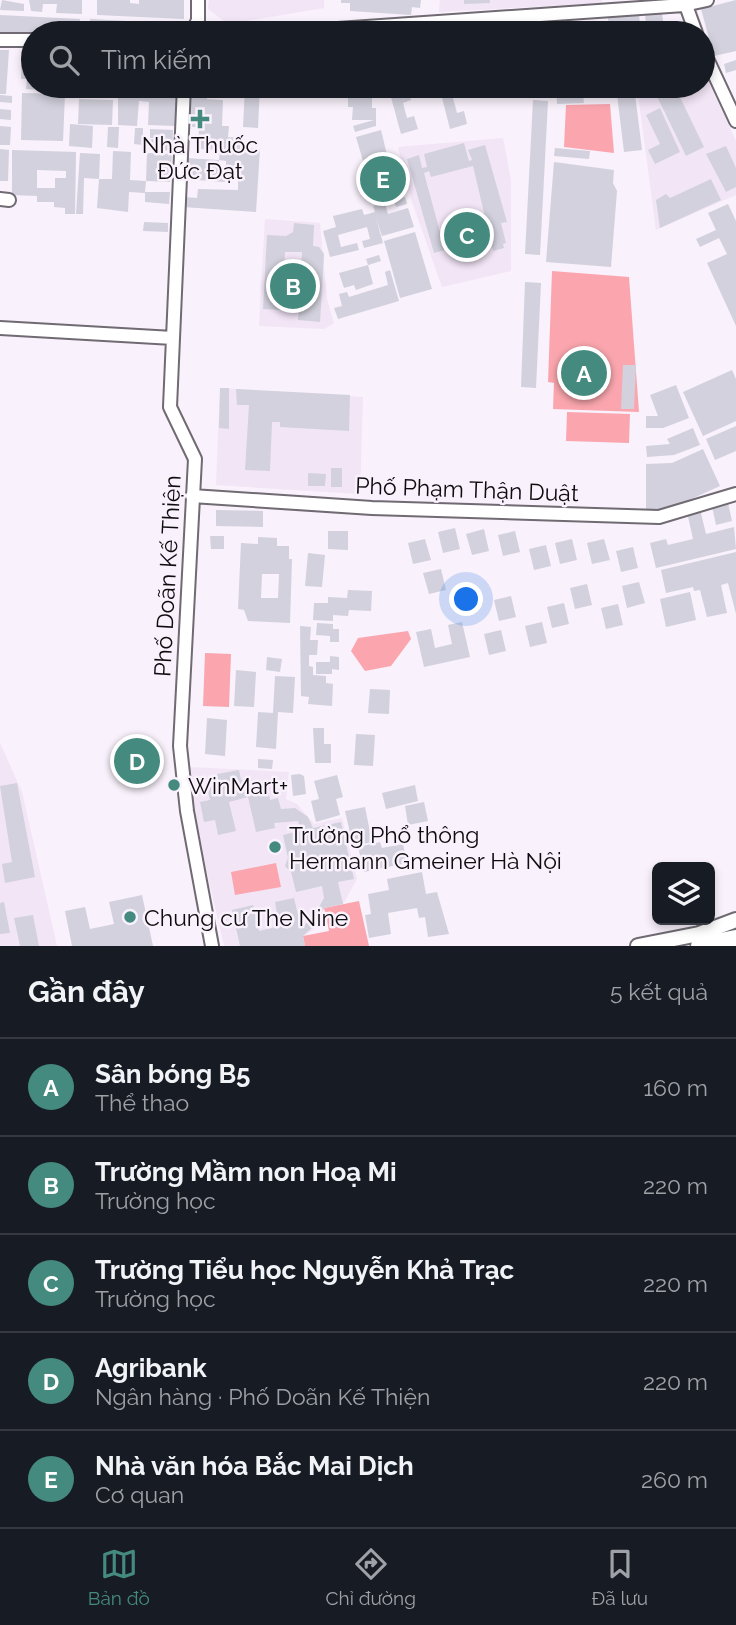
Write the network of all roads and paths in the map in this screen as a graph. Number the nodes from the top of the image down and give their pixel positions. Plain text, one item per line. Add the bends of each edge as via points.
1 (198, 0) edge
2 (707, 0) edge
3 (684, 2) edge
4 (198, 21) edge
5 (436, 21) edge
6 (691, 21) edge
7 (0, 40) edge
8 (21, 40) edge
9 (715, 76) edge
10 (183, 98) edge
11 (736, 121) edge
12 (0, 328) edge
13 (173, 338) junction
14 (736, 494) edge
15 (192, 496) junction
16 (736, 920) edge
17 (736, 937) edge
18 (700, 940) edge
19 (212, 946) edge
20 (638, 946) edge

1 - 4 street
2 - 3 street
3 - 5 street
3 - 6 street
7 - 8 street
9 - 11 street
10 - 13 street, Phố Doãn Kế Thiện
12 - 13 street
13 - 15 street, Phố Doãn Kế Thiện via 170,407 195,459
14 - 15 street, Phố Phạm Thận Duật via 659,517 372,508
15 - 19 street, Phố Doãn Kế Thiện via 180,746
16 - 18 main road
17 - 18 highway
18 - 20 main road

